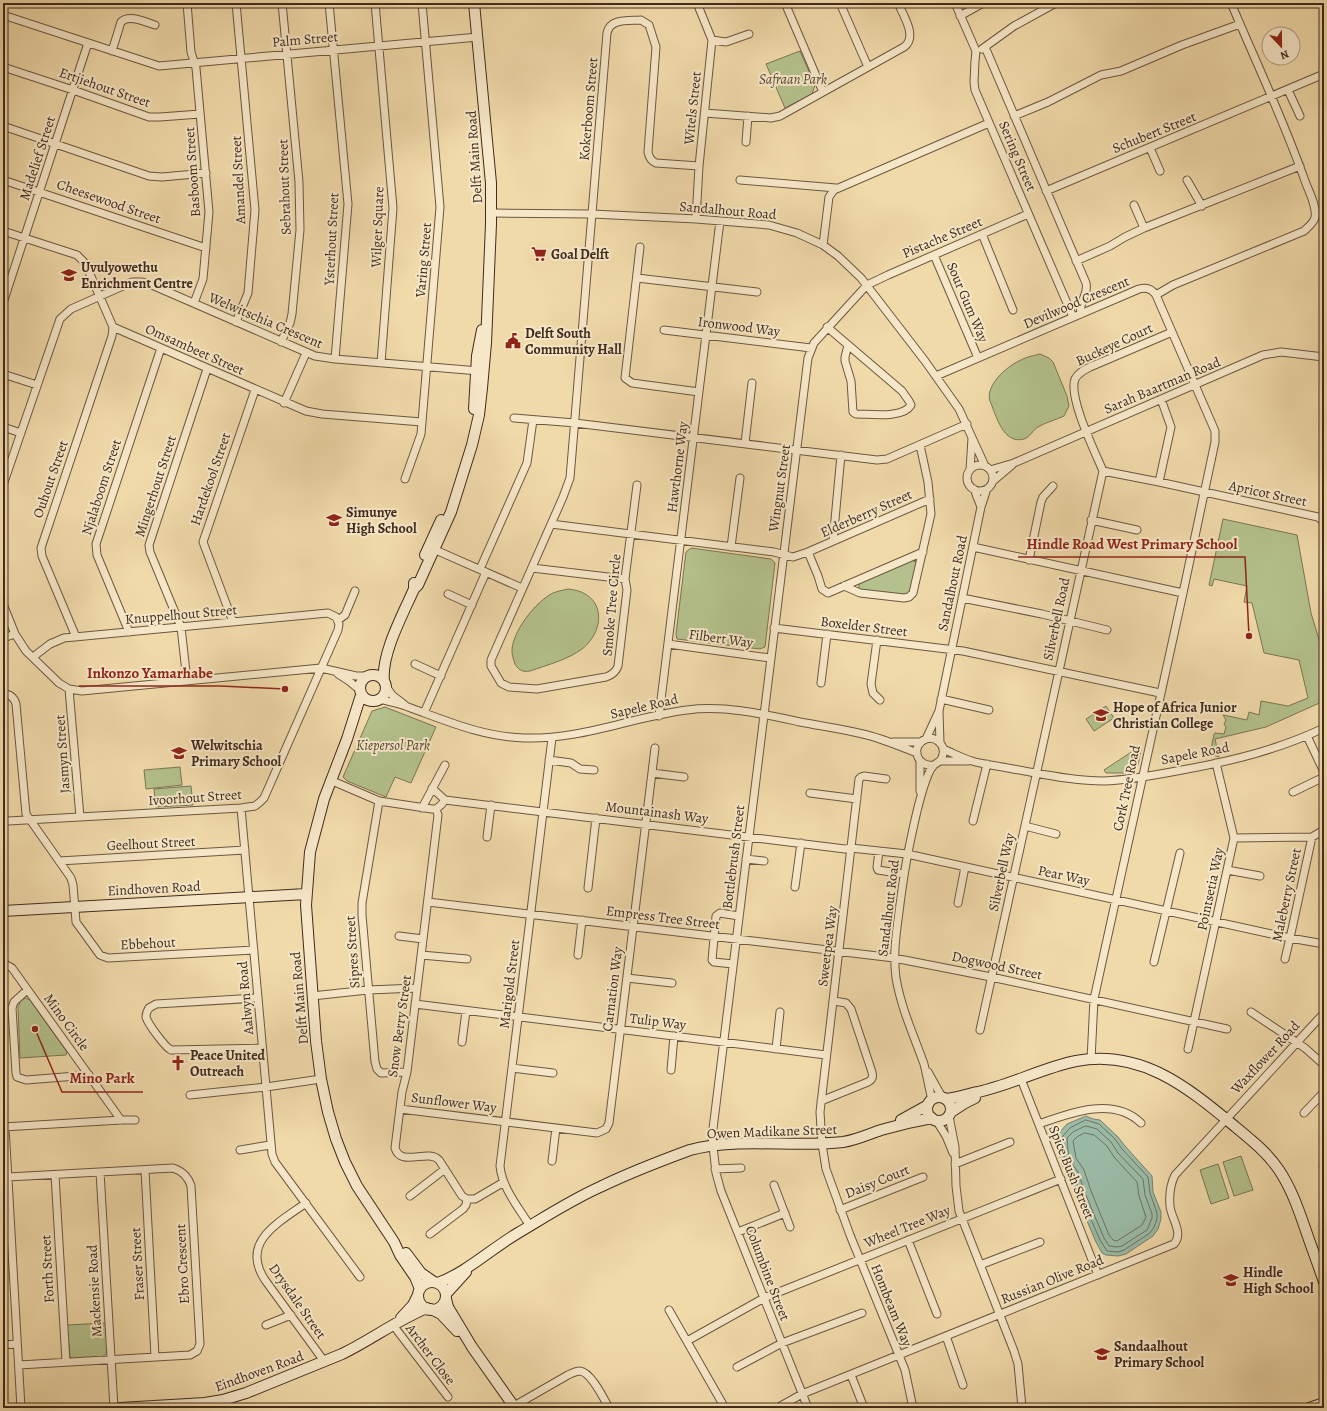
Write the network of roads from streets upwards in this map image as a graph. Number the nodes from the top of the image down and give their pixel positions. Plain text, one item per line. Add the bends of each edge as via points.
1 (186, 3) edge
2 (236, 3) edge
3 (282, 3) edge
4 (329, 3) edge
5 (375, 3) edge
6 (422, 3) edge
7 (474, 3) edge
8 (697, 3) edge
9 (785, 3) edge
10 (840, 3) edge
11 (898, 3) edge
12 (955, 3) edge
13 (983, 3) edge
14 (1056, 3) edge
15 (1231, 3) edge
16 (3, 16) edge
17 (960, 16) junction
18 (1240, 24) junction
19 (154, 25) dead end
20 (749, 34) dead end
21 (478, 37) junction
22 (712, 40) junction
23 (425, 41) junction
24 (88, 43) junction
25 (378, 45) junction
26 (985, 48) junction
27 (333, 49) junction
28 (112, 51) junction
29 (976, 52) junction
30 (287, 54) junction
31 (241, 58) junction
32 (194, 62) junction
33 (3, 67) edge
34 (868, 67) junction
35 (1324, 74) edge
36 (73, 90) junction
37 (1288, 90) junction
38 (823, 92) junction
39 (1271, 95) junction
40 (705, 113) junction
41 (200, 114) junction
42 (748, 116) junction
43 (1014, 116) junction
44 (1300, 116) dead end
45 (989, 123) junction
46 (3, 126) edge
47 (746, 142) dead end
48 (55, 144) junction
49 (1150, 148) junction
50 (699, 166) junction
51 (1300, 166) junction
52 (1160, 171) dead end
53 (206, 173) junction
54 (3, 180) edge
55 (740, 180) dead end
56 (1187, 180) dead end
57 (836, 188) junction
58 (40, 192) junction
59 (1046, 192) junction
60 (1134, 205) dead end
61 (1202, 206) junction
62 (492, 213) junction
63 (592, 214) junction
64 (1028, 214) junction
65 (696, 219) junction
66 (720, 221) junction
67 (1144, 228) junction
68 (3, 231) edge
69 (982, 234) junction
70 (24, 238) junction
71 (823, 245) junction
72 (640, 247) dead end
73 (206, 248) junction
74 (934, 255) junction
75 (1076, 261) junction
76 (636, 278) junction
77 (867, 285) junction
78 (712, 287) junction
79 (757, 292) dead end
80 (1156, 295) junction
81 (99, 296) junction
82 (194, 303) junction
83 (3, 304) edge
84 (1013, 310) dead end
85 (1081, 314) junction
86 (1073, 317) junction
87 (236, 322) junction
88 (113, 327) junction
89 (827, 327) junction
90 (664, 330) dead end
91 (1172, 332) junction
92 (706, 335) junction
93 (281, 342) junction
94 (848, 345) junction
95 (161, 348) junction
96 (811, 348) junction
97 (306, 353) junction
98 (1324, 357) edge
99 (978, 358) junction
100 (335, 359) junction
101 (381, 363) junction
102 (427, 366) junction
103 (207, 369) junction
104 (480, 371) junction
105 (3, 374) edge
106 (936, 376) junction
107 (752, 382) dead end
108 (37, 385) junction
109 (1195, 385) junction
110 (255, 390) junction
111 (699, 392) junction
112 (1161, 400) junction
113 (284, 403) junction
114 (514, 418) dead end
115 (533, 420) junction
116 (422, 422) junction
117 (575, 423) junction
118 (967, 424) junction
119 (3, 427) edge
120 (1086, 432) junction
121 (21, 433) junction
122 (972, 436) junction
123 (694, 438) junction
124 (744, 444) junction
125 (920, 445) junction
126 (797, 450) junction
127 (841, 455) junction
128 (1014, 463) junction
129 (988, 468) junction
130 (970, 470) junction
131 (1103, 471) junction
132 (740, 478) dead end
133 (405, 479) dead end
134 (993, 481) junction
135 (1159, 482) junction
136 (3, 485) edge
137 (637, 485) dead end
138 (1053, 486) dead end
139 (974, 489) junction
140 (987, 489) junction
141 (1204, 492) junction
142 (930, 499) junction
143 (981, 507) junction
144 (1091, 520) junction
145 (1324, 522) edge
146 (551, 524) junction
147 (1137, 530) dead end
148 (630, 535) junction
149 (681, 541) junction
150 (833, 541) junction
151 (731, 547) junction
152 (973, 548) junction
153 (431, 549) junction
154 (808, 552) junction
155 (923, 552) junction
156 (783, 555) junction
157 (1029, 560) junction
158 (532, 568) junction
159 (483, 571) junction
160 (1080, 571) junction
161 (625, 579) junction
162 (844, 586) junction
163 (522, 588) junction
164 (355, 591) dead end
165 (1183, 593) junction
166 (448, 594) dead end
167 (962, 598) junction
168 (3, 604) edge
169 (472, 605) junction
170 (337, 619) junction
171 (1069, 621) junction
172 (234, 622) junction
173 (181, 627) junction
174 (774, 628) junction
175 (1107, 630) dead end
176 (129, 632) junction
177 (394, 633) junction
178 (15, 634) junction
179 (827, 634) junction
180 (76, 637) junction
181 (3, 638) edge
182 (876, 640) junction
183 (668, 644) junction
184 (952, 650) junction
185 (33, 657) junction
186 (770, 658) junction
187 (415, 664) dead end
188 (321, 668) junction
189 (335, 671) junction
190 (1058, 671) junction
191 (369, 675) junction
192 (441, 676) junction
193 (187, 681) junction
194 (385, 683) junction
195 (821, 684) dead end
196 (70, 689) junction
197 (361, 693) junction
198 (1160, 693) junction
199 (3, 694) edge
200 (941, 699) junction
201 (378, 700) junction
202 (880, 700) dead end
203 (406, 706) junction
204 (989, 710) dead end
205 (939, 711) junction
206 (424, 713) junction
207 (764, 714) junction
208 (659, 716) junction
209 (1324, 728) edge
210 (1307, 736) junction
211 (552, 738) junction
212 (347, 739) junction
213 (924, 741) junction
214 (889, 742) junction
215 (942, 746) junction
216 (655, 748) dead end
217 (917, 753) junction
218 (549, 760) junction
219 (920, 761) junction
220 (972, 761) junction
221 (937, 763) junction
222 (1216, 763) junction
223 (987, 764) junction
224 (445, 765) dead end
225 (594, 770) dead end
226 (1324, 772) edge
227 (652, 773) junction
228 (1036, 773) junction
229 (684, 777) dead end
230 (1142, 777) junction
231 (1324, 777) edge
232 (886, 779) dead end
233 (330, 780) junction
234 (432, 788) junction
235 (1293, 792) dead end
236 (810, 793) dead end
237 (920, 798) junction
238 (857, 799) junction
239 (445, 800) junction
240 (379, 801) junction
241 (491, 805) junction
242 (241, 808) junction
243 (422, 808) junction
244 (436, 809) junction
245 (543, 812) junction
246 (80, 817) junction
247 (596, 818) junction
248 (3, 820) edge
249 (30, 820) junction
250 (973, 821) dead end
251 (646, 824) junction
252 (1025, 826) junction
253 (1324, 830) edge
254 (1056, 834) dead end
255 (487, 837) dead end
256 (749, 837) junction
257 (1312, 837) junction
258 (1234, 838) junction
259 (801, 843) junction
260 (851, 848) junction
261 (245, 850) junction
262 (879, 851) junction
263 (1180, 853) dead end
264 (908, 854) junction
265 (746, 859) junction
266 (59, 861) junction
267 (764, 861) dead end
268 (965, 867) junction
269 (1227, 870) junction
270 (904, 874) junction
271 (1260, 876) dead end
272 (1014, 877) junction
273 (795, 887) dead end
274 (588, 888) dead end
275 (306, 894) junction
276 (249, 897) junction
277 (1115, 899) junction
278 (428, 902) junction
279 (958, 902) dead end
280 (74, 907) junction
281 (1166, 911) junction
282 (3, 912) edge
283 (530, 914) junction
284 (739, 916) junction
285 (582, 920) junction
286 (1216, 921) junction
287 (633, 927) junction
288 (399, 936) dead end
289 (714, 936) junction
290 (1290, 938) junction
291 (423, 939) junction
292 (736, 939) junction
293 (1324, 944) edge
294 (254, 950) junction
295 (839, 952) junction
296 (421, 955) junction
297 (578, 955) dead end
298 (894, 958) junction
299 (467, 959) dead end
300 (1285, 959) dead end
301 (1154, 962) dead end
302 (3, 963) edge
303 (733, 964) junction
304 (991, 977) junction
305 (627, 978) junction
306 (672, 983) dead end
307 (417, 988) junction
308 (28, 990) junction
309 (368, 990) junction
310 (312, 996) junction
311 (258, 998) junction
312 (1094, 999) junction
313 (834, 1001) junction
314 (415, 1004) junction
315 (466, 1011) junction
316 (780, 1012) dead end
317 (1251, 1012) dead end
318 (1324, 1013) edge
319 (518, 1017) junction
320 (1195, 1021) junction
321 (1227, 1029) dead end
322 (620, 1030) junction
323 (980, 1030) dead end
324 (674, 1036) junction
325 (462, 1042) dead end
326 (1297, 1042) junction
327 (723, 1043) junction
328 (262, 1048) junction
329 (776, 1049) junction
330 (1188, 1049) dead end
331 (826, 1055) junction
332 (1091, 1060) junction
333 (1324, 1065) edge
334 (512, 1068) junction
335 (671, 1070) dead end
336 (407, 1072) junction
337 (553, 1073) dead end
338 (89, 1075) junction
339 (321, 1079) junction
340 (1022, 1079) junction
341 (266, 1087) junction
342 (987, 1091) junction
343 (1324, 1092) edge
344 (190, 1095) dead end
345 (937, 1100) junction
346 (821, 1101) junction
347 (400, 1109) junction
348 (1304, 1113) dead end
349 (950, 1114) junction
350 (934, 1119) junction
351 (1226, 1119) junction
352 (121, 1120) junction
353 (135, 1120) dead end
354 (505, 1122) junction
355 (1141, 1123) dead end
356 (1039, 1124) junction
357 (4, 1127) edge
358 (556, 1128) junction
359 (882, 1130) junction
360 (1010, 1142) dead end
361 (822, 1144) junction
362 (270, 1145) junction
363 (713, 1146) junction
364 (240, 1150) dead end
365 (955, 1155) junction
366 (552, 1161) dead end
367 (955, 1164) junction
368 (741, 1168) dead end
369 (445, 1169) junction
370 (716, 1169) junction
371 (145, 1170) junction
372 (100, 1172) junction
373 (55, 1175) junction
374 (923, 1176) dead end
375 (8, 1177) junction
376 (1061, 1178) junction
377 (504, 1182) junction
378 (774, 1185) dead end
379 (410, 1196) dead end
380 (467, 1199) junction
381 (306, 1203) junction
382 (6, 1209) edge
383 (840, 1210) junction
384 (785, 1213) junction
385 (961, 1218) junction
386 (530, 1226) junction
387 (790, 1227) dead end
388 (738, 1232) junction
389 (430, 1234) dead end
390 (908, 1240) junction
391 (394, 1242) junction
392 (1040, 1242) dead end
393 (860, 1259) junction
394 (474, 1263) junction
395 (980, 1265) junction
396 (1098, 1275) junction
397 (360, 1277) dead end
398 (1324, 1282) edge
399 (436, 1283) junction
400 (419, 1292) junction
401 (446, 1296) junction
402 (764, 1298) junction
403 (429, 1309) junction
404 (669, 1310) dead end
405 (862, 1312) dead end
406 (937, 1314) dead end
407 (1000, 1314) junction
408 (291, 1315) junction
409 (395, 1324) junction
410 (266, 1325) dead end
411 (946, 1336) junction
412 (687, 1341) junction
413 (782, 1343) junction
414 (18, 1344) junction
415 (3, 1345) edge
416 (472, 1347) junction
417 (898, 1355) junction
418 (155, 1357) junction
419 (111, 1360) junction
420 (324, 1361) junction
421 (66, 1362) junction
422 (19, 1365) junction
423 (737, 1367) dead end
424 (851, 1375) junction
425 (963, 1385) dead end
426 (802, 1394) junction
427 (448, 1397) dead end
428 (1324, 1403) edge
429 (205, 1406) edge
430 (515, 1407) edge
431 (21, 1408) edge
432 (114, 1408) edge
433 (120, 1408) edge
434 (610, 1408) edge
435 (725, 1408) edge
436 (777, 1408) edge
437 (808, 1408) edge
438 (864, 1408) edge
439 (913, 1408) edge
440 (1022, 1408) edge
441 (1309, 1408) edge

1 - 32 street
2 - 31 street, Amandel Street
3 - 30 street, Sebrahout Street
4 - 27 street, Ysterhout Street
5 - 25 street, Wilger Square
6 - 23 street, Varing Street
7 - 21 street, Delft Main Road
8 - 22 street, Witels Street
9 - 38 street
10 - 34 street
11 - 34 street via 910,32 910,41
12 - 17 street, Sering Street
13 - 17 street
14 - 26 street via 1014,26
15 - 18 street
16 - 24 street
17 - 29 street, Sering Street
18 - 39 street
18 - 43 street via 1121,71 1101,75
19 - 28 street via 124,19
20 - 22 street via 726,42
21 - 23 street, Palm Street
21 - 62 street, Delft Main Road
22 - 40 street, Witels Street
23 - 25 street, Palm Street
23 - 102 street, Varing Street via 440,207
24 - 28 street
24 - 36 street, Madelief Street
25 - 27 street, Palm Street
25 - 101 street, Wilger Square via 394,208
26 - 29 street
26 - 43 street
27 - 30 street, Palm Street
27 - 100 street, Ysterhout Street via 348,204
28 - 32 street via 159,66
29 - 45 street, Sering Street via 974,87
30 - 31 street, Palm Street
30 - 93 street, Sebrahout Street via 300,210 292,314
31 - 32 street, Palm Street
31 - 87 street, Amandel Street via 256,210 248,293
32 - 41 street, Basboom Street
33 - 36 street, Ertjiehout Street
34 - 38 street
35 - 37 street, Schubert Street
36 - 41 street, Ertjiehout Street via 149,117
36 - 48 street, Madelief Street
37 - 39 street, Schubert Street
37 - 44 street
38 - 42 street via 780,116
39 - 49 street, Schubert Street
39 - 51 street
40 - 42 street
40 - 50 street, Witels Street
41 - 53 street, Basboom Street
42 - 47 street
43 - 59 street
45 - 57 street
45 - 64 street, Sering Street
46 - 48 street
48 - 53 street via 154,177
48 - 58 street, Madelief Street
49 - 52 street
49 - 59 street, Schubert Street
50 - 63 street, Kokerboom Street via 656,163 649,157 656,44 649,25 644,21 614,23 608,33
50 - 65 street, Witels Street
51 - 61 street
51 - 80 street via 1315,209 1315,218 1311,225 1304,231 1173,285
53 - 73 street, Basboom Street via 209,207
54 - 58 street, Cheesewood Street
55 - 57 street
56 - 61 street
57 - 71 street via 829,197
58 - 70 street, Madelief Street
58 - 73 street, Cheesewood Street
59 - 75 street
60 - 67 street
61 - 67 street
62 - 63 street, Sandalhout Road
62 - 104 street, Delft Main Road
63 - 65 street, Sandalhout Road
63 - 117 street, Kokerboom Street
64 - 69 street, Pistache Street
64 - 86 street, Sering Street
65 - 66 street, Sandalhout Road
66 - 71 street, Sandalhout Road via 784,228
66 - 78 street, Hawthorne Way
67 - 75 street
68 - 70 street
69 - 74 street, Pistache Street
69 - 84 street
70 - 81 street via 77,255 86,265
70 - 83 street, Madelief Street
71 - 77 street, Sandalhout Road
72 - 76 street
73 - 82 street, Basboom Street via 203,279
74 - 77 street, Pistache Street
74 - 99 street, Sour Gum Way
75 - 85 street via 1086,286 1080,304
76 - 78 street
76 - 111 street via 625,378 632,383
77 - 89 street, Wingnut Street
77 - 106 street, Sandalhout Road
78 - 79 street
78 - 92 street, Hawthorne Way
80 - 85 street, Devilwood Crescent via 1143,288
80 - 91 street
81 - 82 street, Welwitschia Crescent via 127,284 142,282
81 - 88 street
81 - 108 street, Welwitschia Crescent via 71,309 60,319
82 - 87 street, Welwitschia Crescent
85 - 86 street, Devilwood Crescent
86 - 99 street, Devilwood Crescent
87 - 93 street, Welwitschia Crescent
88 - 95 street, Omsambeet Street
88 - 180 street, Ouhout Street via 41,548
89 - 94 street
89 - 96 street, Wingnut Street
90 - 92 street, Ironwood Way
91 - 109 street
91 - 120 street, Buckeye Court via 1090,367 1078,375 1074,382 1075,392
92 - 96 street, Ironwood Way
92 - 111 street, Hawthorne Way
93 - 97 street, Welwitschia Crescent
94 - 94 street via 845,361 851,381 853,412 887,415 909,408 911,405 902,390
95 - 103 street, Omsambeet Street
95 - 176 street, Njalaboom Street via 96,544 97,554
96 - 126 street, Wingnut Street
97 - 100 street, Welwitschia Crescent
97 - 113 street
98 - 109 street, Sarah Baartman Road via 1281,352 1268,354
99 - 106 street, Devilwood Crescent
100 - 101 street, Welwitschia Crescent
101 - 102 street, Welwitschia Crescent
102 - 104 street, Welwitschia Crescent
102 - 116 street, Varing Street
103 - 110 street, Omsambeet Street
103 - 173 street, Mingerhout Street via 149,545
104 - 153 street, Delft Main Road via 479,415 467,463 455,498 447,508
105 - 108 street
106 - 118 street, Sandalhout Road
107 - 124 street
108 - 121 street, Welwitschia Crescent
109 - 112 street, Sarah Baartman Road
109 - 141 street, Cork Tree Road via 1216,435
110 - 113 street, Omsambeet Street
110 - 172 street, Hardekool Street via 203,539
111 - 123 street, Hawthorne Way
112 - 120 street, Sarah Baartman Road
112 - 135 street via 1171,427
113 - 116 street, Omsambeet Street via 317,414
114 - 115 street
115 - 117 street
115 - 159 street via 527,463
116 - 133 street, Varing Street via 419,441
117 - 123 street
117 - 146 street, Kokerboom Street via 570,478
118 - 122 street, Sandalhout Road
118 - 125 street
119 - 121 street
120 - 128 street, Sarah Baartman Road
120 - 131 street
121 - 136 street, Welwitschia Crescent
122 - 129 street
122 - 130 street
123 - 124 street
123 - 149 street, Hawthorne Way
124 - 126 street
125 - 127 street via 881,460
125 - 142 street, Elderberry Street
126 - 127 street
126 - 156 street, Wingnut Street
127 - 150 street
128 - 129 street, Sarah Baartman Road
128 - 134 street, Sarah Baartman Road
129 - 130 street via 980,465
129 - 134 street
130 - 139 street via 968,480
131 - 135 street, Apricot Street
131 - 144 street, Silverbell Road
132 - 151 street
134 - 140 street
135 - 141 street, Apricot Street
137 - 148 street, Smoke Tree Circle
138 - 157 street via 1043,497
139 - 140 street
139 - 143 street
140 - 143 street, Sandalhout Road
141 - 145 street, Apricot Street via 1318,517
141 - 165 street, Cork Tree Road
142 - 150 street, Elderberry Street
142 - 155 street via 931,514
143 - 152 street, Sandalhout Road
144 - 147 street
144 - 160 street, Silverbell Road
146 - 148 street, Elderberry Street
146 - 158 street, Smoke Tree Circle
148 - 149 street, Elderberry Street
148 - 161 street, Smoke Tree Circle
149 - 151 street, Elderberry Street
149 - 183 street, Hawthorne Way
150 - 154 street, Elderberry Street
151 - 156 street, Elderberry Street
152 - 157 street
152 - 167 street, Sandalhout Road
153 - 159 street
153 - 177 street, Delft Main Road via 417,572 414,589
154 - 156 street, Elderberry Street via 793,557
154 - 162 street via 823,591 831,592
155 - 162 street
155 - 162 street via 914,590 909,597 860,593
156 - 174 street, Wingnut Street
157 - 160 street
158 - 161 street
158 - 163 street, Smoke Tree Circle
159 - 163 street
159 - 169 street
160 - 165 street
160 - 171 street, Silverbell Road
161 - 163 street, Smoke Tree Circle via 627,590 618,666 612,675 537,689 503,685 490,663
164 - 170 street, Ivoorhout Street via 345,615
165 - 198 street, Cork Tree Road
166 - 169 street
167 - 171 street
167 - 184 street, Sandalhout Road
168 - 178 street
169 - 192 street
170 - 172 street, Knuppelhout Street via 328,613
170 - 188 street, Ivoorhout Street via 339,627
171 - 175 street
171 - 190 street, Silverbell Road
172 - 173 street, Knuppelhout Street
173 - 176 street, Knuppelhout Street
173 - 193 street, Mingerhout Street
174 - 179 street, Boxelder Street
174 - 186 street, Wingnut Street
176 - 180 street, Knuppelhout Street
177 - 191 street, Delft Main Road
177 - 194 street, Delft Main Road via 384,666
178 - 181 street
178 - 185 street
179 - 182 street, Boxelder Street
179 - 195 street
180 - 185 street, Knuppelhout Street via 53,642
182 - 184 street, Boxelder Street
182 - 202 street via 871,689
183 - 186 street, Filbert Way
183 - 208 street, Hawthorne Way
184 - 190 street, Boxelder Street via 963,650
184 - 200 street, Sandalhout Road
185 - 196 street via 59,683
186 - 207 street, Wingnut Street
187 - 192 street
188 - 189 street
188 - 193 street
188 - 242 street, Ivoorhout Street via 264,798 255,806
189 - 191 street via 360,676
189 - 197 street
190 - 198 street, Boxelder Street
190 - 228 street, Silverbell Road
191 - 194 street via 378,676
191 - 197 street via 360,683
192 - 206 street
193 - 196 street via 82,691
194 - 201 street via 384,693
194 - 203 street, Sapele Road via 392,695
196 - 246 street, Jasmyn Street
197 - 201 street via 368,700
197 - 212 street, Delft Main Road
198 - 230 street, Cork Tree Road
199 - 249 street via 13,698 16,704 26,814
200 - 204 street
200 - 205 street, Sandalhout Road
201 - 203 street, Sapele Road
201 - 212 street, Delft Main Road via 364,712
203 - 206 street, Sapele Road
205 - 213 street, Sandalhout Road
205 - 215 street, Sandalhout Road
206 - 211 street, Sapele Road via 485,734
207 - 208 street, Sapele Road via 713,708
207 - 214 street, Sapele Road via 863,734
207 - 256 street, Bottlebrush Street
208 - 211 street, Sapele Road via 582,734
209 - 210 street, Sapele Road
210 - 222 street, Sapele Road via 1264,752
210 - 226 street
211 - 218 street, Marigold Street
212 - 233 street, Delft Main Road
213 - 214 street, Sapele Road
213 - 215 street via 934,739
213 - 217 street via 918,747
214 - 217 street, Sapele Road
215 - 220 street, Sapele Road
215 - 221 street via 943,756
216 - 227 street, Carnation Way
217 - 219 street
218 - 225 street via 571,763 580,769
218 - 245 street, Marigold Street
219 - 221 street via 928,766
219 - 237 street, Sandalhout Road
220 - 221 street, Sapele Road
220 - 223 street, Sapele Road
221 - 237 street, Sandalhout Road via 928,774
222 - 230 street, Sapele Road
222 - 258 street, Pointsetia Way
223 - 228 street, Sapele Road
223 - 250 street
224 - 234 street
227 - 229 street
227 - 251 street, Carnation Way
228 - 230 street, Sapele Road via 1104,781
228 - 252 street, Silverbell Way
230 - 277 street, Cork Tree Road
231 - 235 street
232 - 238 street, Sweetpea Way via 861,777
233 - 240 street
233 - 275 street, Delft Main Road via 310,852
234 - 239 street
234 - 243 street
236 - 238 street
237 - 264 street, Sandalhout Road
238 - 260 street, Sweetpea Way
239 - 241 street, Mountainash Way
239 - 244 street
240 - 243 street
240 - 309 street, Sipres Street via 362,903
241 - 245 street, Mountainash Way
241 - 255 street
242 - 246 street, Ivoorhout Street
242 - 261 street, Aalwyn Road
243 - 244 street
244 - 278 street, Snow Berry Street via 438,815
245 - 247 street, Mountainash Way
245 - 283 street, Marigold Street
246 - 249 street, Ivoorhout Street
247 - 251 street, Mountainash Way
247 - 274 street
248 - 249 street, Ivoorhout Street
249 - 266 street
251 - 256 street, Mountainash Way
251 - 287 street, Carnation Way
252 - 254 street
252 - 272 street, Silverbell Way
253 - 257 street
256 - 259 street, Mountainash Way
256 - 265 street, Bottlebrush Street
257 - 258 street
257 - 290 street, Maleberry Street
258 - 269 street, Pointsetia Way
259 - 260 street, Mountainash Way
259 - 273 street
260 - 262 street, Mountainash Way
260 - 295 street, Sweetpea Way
261 - 266 street, Geelhout Street
261 - 276 street, Aalwyn Road
262 - 264 street, Mountainash Way
262 - 270 street via 878,870
263 - 281 street
264 - 268 street, Pear Way
264 - 270 street, Sandalhout Road
265 - 267 street
265 - 284 street, Bottlebrush Street
266 - 280 street via 72,881
268 - 272 street, Pear Way
268 - 279 street
269 - 271 street
269 - 286 street, Pointsetia Way
270 - 298 street, Sandalhout Road
272 - 277 street, Pear Way
272 - 304 street, Silverbell Way
275 - 276 street, Eindhoven Road
275 - 310 street, Delft Main Road
276 - 280 street, Eindhoven Road
276 - 294 street, Aalwyn Road
277 - 281 street, Pear Way
277 - 312 street, Cork Tree Road
278 - 283 street, Empress Tree Street
278 - 291 street, Snow Berry Street
280 - 282 street, Eindhoven Road
280 - 294 street, Ebbehout via 77,924 104,958
281 - 286 street, Pear Way
281 - 301 street
283 - 285 street, Empress Tree Street
283 - 319 street, Marigold Street
284 - 289 street via 717,914
284 - 292 street, Bottlebrush Street
285 - 287 street, Empress Tree Street
285 - 297 street
286 - 290 street, Pear Way
286 - 320 street, Pointsetia Way
287 - 289 street, Empress Tree Street
287 - 305 street, Carnation Way
288 - 291 street
289 - 292 street, Empress Tree Street
289 - 303 street via 712,960
290 - 293 street, Pear Way
290 - 300 street, Maleberry Street
291 - 296 street, Snow Berry Street
292 - 295 street, Empress Tree Street
292 - 303 street, Bottlebrush Street
294 - 311 street, Aalwyn Road
295 - 298 street, Empress Tree Street
295 - 313 street, Sweetpea Way
296 - 299 street
296 - 307 street, Snow Berry Street
298 - 304 street, Dogwood Street
298 - 345 street, Sandalhout Road via 902,1002
302 - 308 street, Mino Circle via 12,968
303 - 327 street, Bottlebrush Street
304 - 312 street, Dogwood Street
304 - 323 street, Silverbell Way
305 - 306 street
305 - 322 street, Carnation Way
307 - 309 street
307 - 314 street, Snow Berry Street
308 - 338 street, Mino Circle
308 - 338 street via 14,1002 12,1008 17,1077 26,1080
309 - 310 street
309 - 336 street, Sipres Street via 377,1069 384,1074
310 - 339 street, Delft Main Road
311 - 328 street, Aalwyn Road
311 - 328 street via 156,1004 149,1008 146,1016 167,1048 172,1050
312 - 320 street
312 - 332 street, Cork Tree Road
313 - 331 street, Sweetpea Way
313 - 346 street via 846,1003 851,1009 873,1077 868,1082
314 - 315 street, Tulip Way
314 - 336 street, Snow Berry Street
315 - 319 street, Tulip Way
315 - 325 street
316 - 329 street
317 - 326 street
318 - 326 street, Waxflower Road
319 - 322 street, Tulip Way
319 - 334 street, Marigold Street
320 - 321 street
320 - 330 street
322 - 324 street, Tulip Way
322 - 358 street, Carnation Way via 608,1127 597,1133
324 - 327 street, Tulip Way
324 - 335 street
326 - 333 street
326 - 351 street, Waxflower Road
327 - 329 street, Tulip Way
327 - 363 street, Bottlebrush Street
328 - 341 street, Aalwyn Road
329 - 331 street, Tulip Way
331 - 346 street, Sweetpea Way
332 - 340 street, Owen Madikane Street via 1064,1064
332 - 351 street, Owen Madikane Street via 1109,1059 1148,1067 1187,1089
334 - 337 street
334 - 354 street, Marigold Street
336 - 347 street, Snow Berry Street
338 - 352 street, Mino Circle
339 - 341 street
339 - 391 street, Delft Main Road via 328,1112 345,1162 360,1191
340 - 342 street, Owen Madikane Street
340 - 356 street, Spice Bush Street
341 - 344 street
341 - 362 street, Aalwyn Road
342 - 345 street, Owen Madikane Street
342 - 349 street, Owen Madikane Street
343 - 348 street
345 - 349 street via 950,1103
345 - 350 street via 928,1112
345 - 359 street, Owen Madikane Street
346 - 361 street, Sweetpea Way
347 - 354 street, Sunflower Way
347 - 369 street, Snow Berry Street via 396,1145 398,1154 406,1157 433,1156 438,1158
349 - 350 street via 945,1119
349 - 365 street
350 - 359 street, Owen Madikane Street
350 - 365 street
351 - 396 street, Russian Olive Road via 1174,1175 1169,1198 1171,1214 1179,1234 1176,1242
351 - 398 street, Owen Madikane Street via 1259,1147 1279,1170 1293,1196
352 - 353 street
352 - 357 street
354 - 358 street, Carnation Way
354 - 377 street, Marigold Street via 500,1166
355 - 356 street via 1123,1112 1096,1109 1078,1111
356 - 376 street, Spice Bush Street
357 - 375 street
358 - 366 street
359 - 361 street, Owen Madikane Street via 852,1140
360 - 367 street
361 - 363 street, Owen Madikane Street
361 - 383 street, Hombeam Way via 826,1169
362 - 364 street
362 - 381 street, Aalwyn Road via 275,1162
363 - 370 street, Columbine Street
363 - 386 street, Owen Madikane Street via 670,1158 600,1186
365 - 367 street
367 - 385 street via 957,1201
368 - 370 street
369 - 379 street
369 - 380 street, Snow Berry Street via 462,1196
370 - 388 street, Columbine Street via 721,1191
371 - 372 street, Ebro Crescent
371 - 418 street, Fraser Street
371 - 418 street, Ebro Crescent via 177,1169 184,1174 191,1186 200,1344 192,1354
372 - 373 street, Ebro Crescent
372 - 419 street, Mackensie Road
373 - 375 street, Ebro Crescent
373 - 421 street, Forth Street
374 - 383 street, Daisy Court
375 - 382 street
376 - 385 street, Wheel Tree Way
376 - 396 street, Spice Bush Street
377 - 380 street via 475,1199
377 - 386 street, Marigold Street
378 - 384 street
380 - 389 street via 463,1209
381 - 397 street, Aalwyn Road
381 - 408 street, Drysdale Street via 273,1227 263,1238 256,1257 265,1280
382 - 414 street
383 - 393 street, Hombeam Way
384 - 387 street
384 - 388 street
385 - 390 street, Wheel Tree Way
385 - 395 street
386 - 394 street, Owen Madikane Street
388 - 402 street, Columbine Street
390 - 393 street, Wheel Tree Way
390 - 406 street
391 - 399 street, Delft Main Road via 405,1251 421,1273
391 - 400 street, Delft Main Road via 415,1277
392 - 395 street
393 - 402 street, Wheel Tree Way
393 - 417 street, Hombeam Way
394 - 399 street, Owen Madikane Street via 446,1280
394 - 401 street, Owen Madikane Street
395 - 407 street
396 - 407 street, Russian Olive Road
399 - 400 street via 426,1283
399 - 401 street via 445,1290
400 - 403 street via 420,1303
400 - 409 street, Eindhoven Road via 413,1305
401 - 403 street via 440,1307
401 - 416 street via 448,1307
402 - 412 street, Wheel Tree Way
402 - 413 street, Columbine Street
403 - 409 street, Eindhoven Road
403 - 416 street via 441,1314
404 - 412 street
405 - 413 street
407 - 411 street, Russian Olive Road
407 - 440 street via 1014,1350
408 - 410 street
408 - 420 street, Drysdale Street
409 - 420 street, Eindhoven Road
409 - 427 street, Archer Close
411 - 417 street, Russian Olive Road
411 - 425 street
412 - 435 street
413 - 423 street
413 - 426 street, Columbine Street
414 - 415 street
414 - 422 street
416 - 430 street
417 - 424 street, Russian Olive Road
417 - 439 street, Hombeam Way via 905,1370
418 - 419 street, Ebro Crescent
419 - 421 street, Ebro Crescent
419 - 432 street, Mackensie Road
420 - 429 street, Eindhoven Road
421 - 422 street, Ebro Crescent
422 - 431 street
424 - 426 street, Russian Olive Road
424 - 438 street
426 - 436 street, Russian Olive Road
426 - 437 street, Columbine Street
428 - 441 street
429 - 433 street, Eindhoven Road
430 - 434 street via 568,1375 582,1371 589,1375

